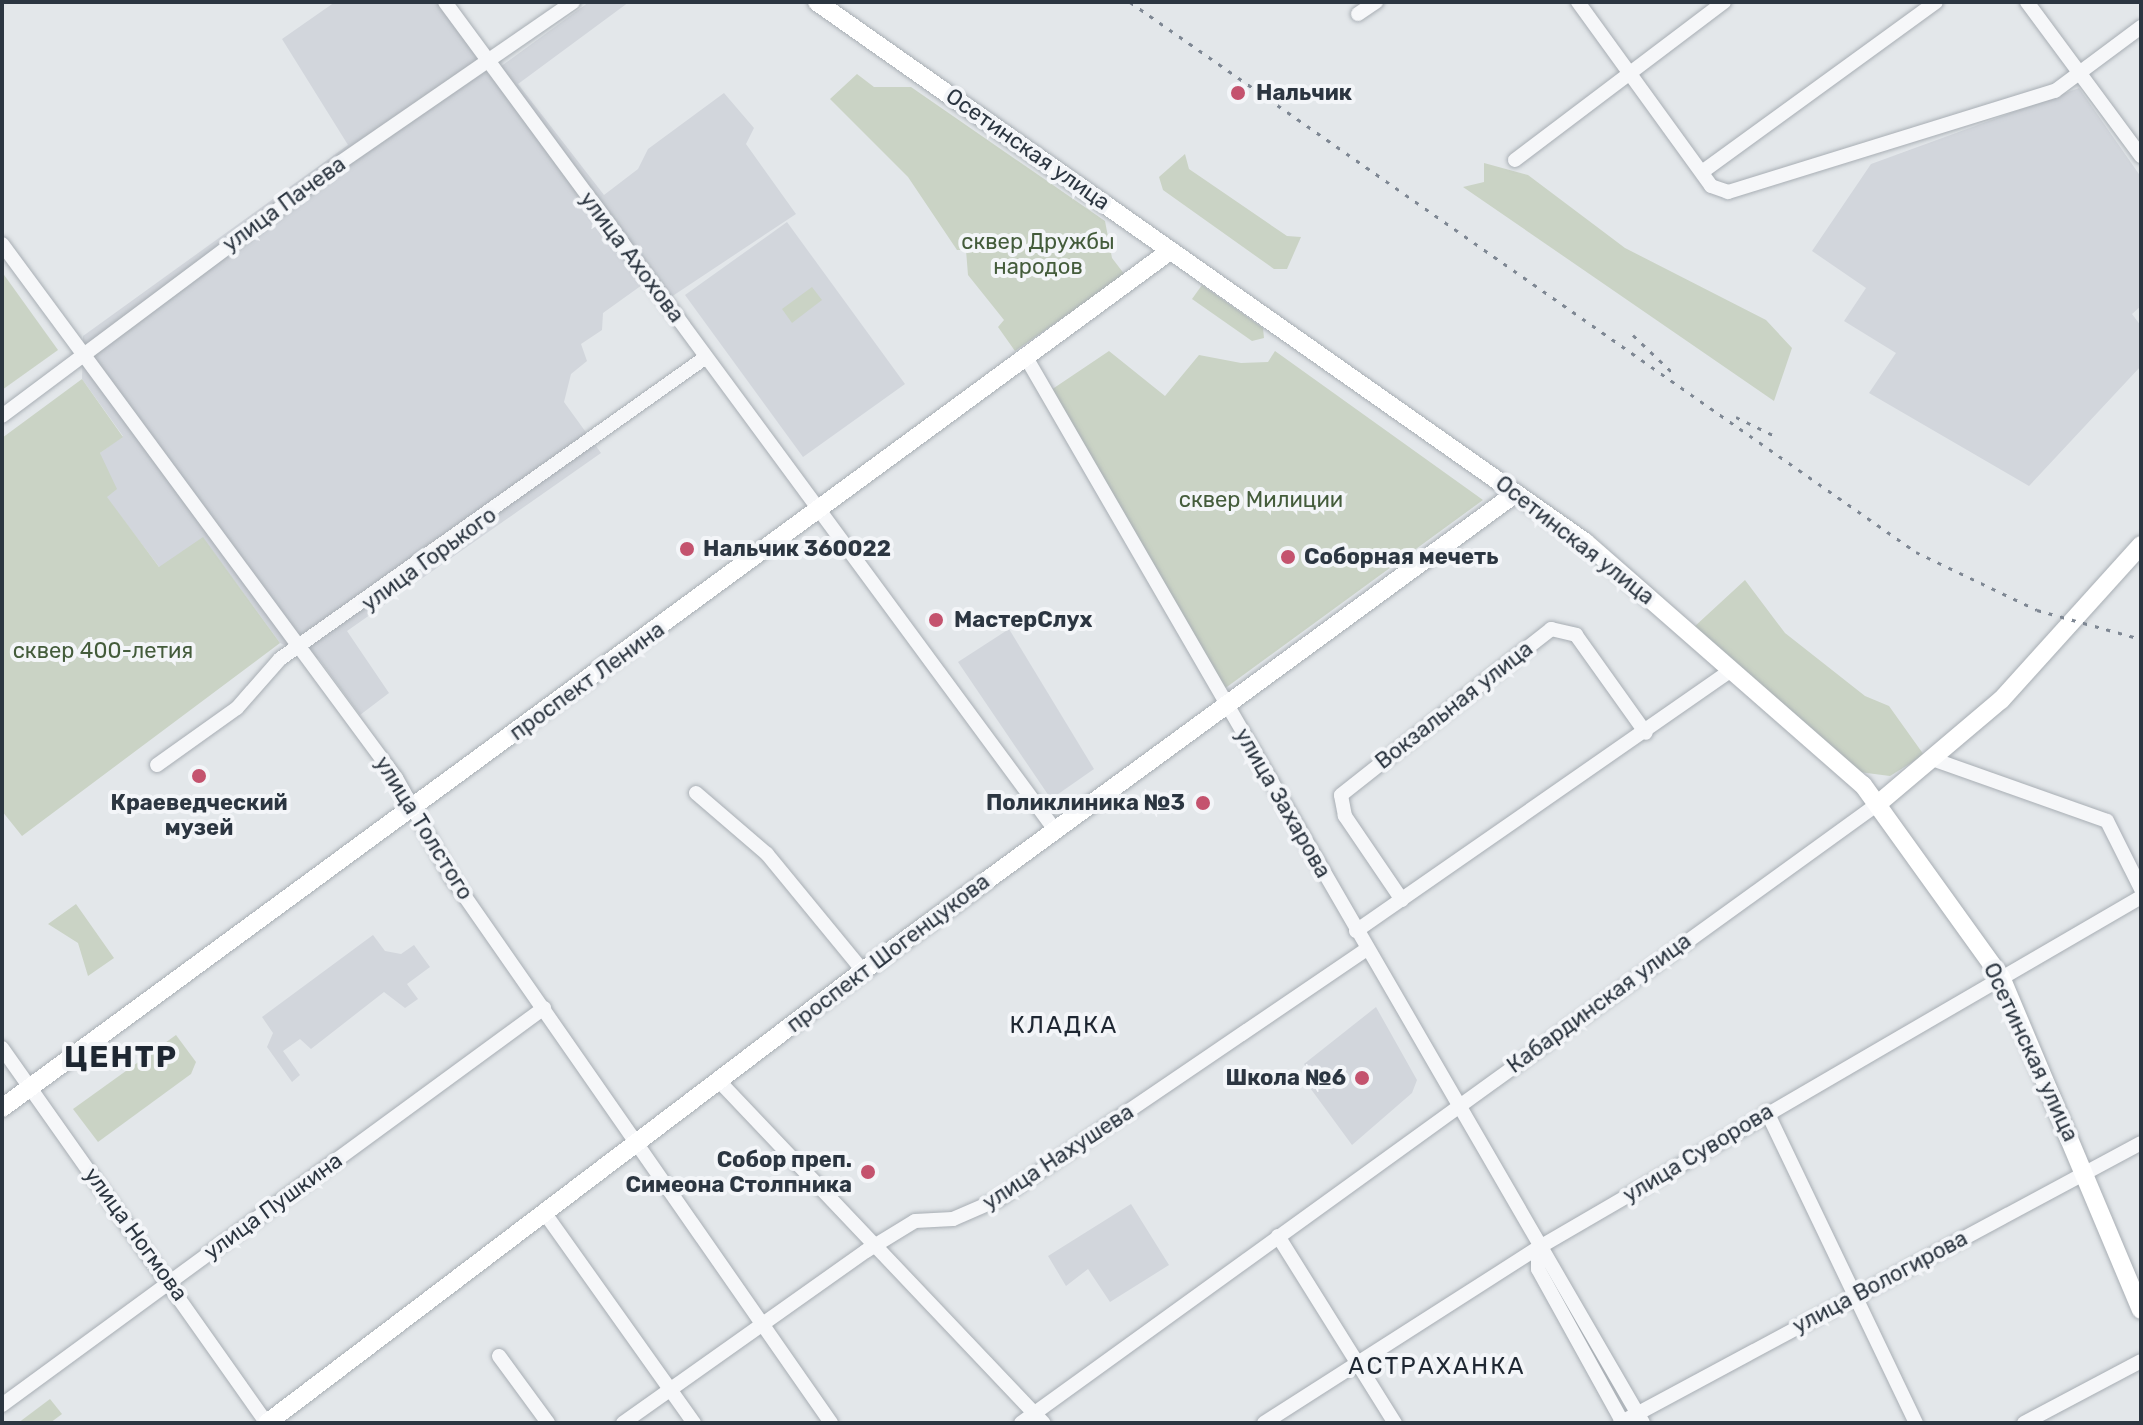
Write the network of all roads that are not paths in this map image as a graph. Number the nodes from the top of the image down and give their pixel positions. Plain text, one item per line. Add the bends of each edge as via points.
1 (445, 2) edge
2 (573, 2) edge
3 (817, 2) edge
4 (1376, 2) edge
5 (1578, 2) edge
6 (1724, 2) edge
7 (1936, 2) edge
8 (2027, 2) edge
9 (1358, 14) dead end
10 (2141, 27) edge
11 (486, 59) junction
12 (1631, 71) junction
13 (2079, 73) junction
14 (2141, 156) edge
15 (1515, 160) dead end
16 (1702, 172) junction
17 (2, 244) edge
18 (1170, 251) junction
19 (83, 355) junction
20 (706, 357) junction
21 (1027, 359) junction
22 (2, 416) edge
23 (1516, 493) junction
24 (820, 511) junction
25 (2141, 545) edge
26 (301, 651) junction
27 (1732, 670) junction
28 (1227, 706) junction
29 (1646, 733) junction
30 (1935, 760) junction
31 (157, 765) dead end
32 (696, 793) dead end
33 (1879, 803) junction
34 (411, 809) junction
35 (1055, 830) junction
36 (2141, 889) edge
37 (2141, 897) edge
38 (1402, 900) junction
39 (1356, 931) junction
40 (1366, 950) junction
41 (863, 971) junction
42 (2001, 977) junction
43 (544, 1008) junction
44 (2, 1048) edge
45 (718, 1080) junction
46 (30, 1088) junction
47 (1456, 1106) junction
48 (2, 1108) edge
49 (1767, 1112) junction
50 (638, 1140) junction
51 (2141, 1143) edge
52 (2087, 1173) junction
53 (544, 1212) junction
54 (1278, 1236) junction
55 (876, 1247) junction
56 (1538, 1248) junction
57 (170, 1281) junction
58 (1855, 1295) junction
59 (2141, 1310) edge
60 (760, 1325) junction
61 (499, 1356) dead end
62 (2141, 1361) edge
63 (1356, 1362) junction
64 (670, 1390) junction
65 (2, 1405) edge
66 (1640, 1418) edge
67 (1032, 1420) edge
68 (267, 1423) edge
69 (548, 1423) edge
70 (623, 1423) edge
71 (694, 1423) edge
72 (831, 1423) edge
73 (1264, 1423) edge
74 (1395, 1423) edge
75 (1622, 1423) edge
76 (1916, 1423) edge
77 (2024, 1423) edge

1 - 11 street, улица Ахохова
2 - 11 street, улица Пачева
3 - 18 main road, Осетинская улица
4 - 9 street
5 - 12 street
6 - 12 street
7 - 16 street
8 - 13 street
10 - 13 street
11 - 19 street, улица Пачева
11 - 20 street, улица Ахохова
12 - 15 street
12 - 16 street
13 - 14 street
13 - 16 street via 2055,91 1750,188 1720,191
17 - 19 street, улица Толстого
18 - 21 main road, проспект Ленина
18 - 23 main road, Осетинская улица
19 - 22 street, улица Пачева
19 - 26 street, улица Толстого
20 - 24 street, улица Ахохова
20 - 26 street, улица Горького
21 - 24 main road, проспект Ленина
21 - 28 street, улица Захарова
23 - 27 main road, Осетинская улица via 1620,569
23 - 28 main road, проспект Шогенцукова
24 - 34 main road, проспект Ленина
24 - 35 street, улица Ахохова
25 - 30 main road, Кабардинская улица via 2001,700
26 - 31 street, улица Горького via 280,659 237,708
26 - 34 street, улица Толстого
27 - 29 street
27 - 33 main road, Осетинская улица
28 - 35 main road, проспект Шогенцукова
28 - 39 street, улица Захарова
29 - 38 street
29 - 38 street, Вокзальная улица via 1576,635 1551,629 1341,795 1345,816
30 - 33 main road, Кабардинская улица
30 - 36 street via 2107,821
32 - 41 street via 767,854
33 - 42 main road, Осетинская улица
33 - 47 street, Кабардинская улица
34 - 43 street, улица Толстого
34 - 46 main road, проспект Ленина
35 - 41 main road, проспект Шогенцукова
37 - 42 street, улица Суворова
38 - 39 street
39 - 40 street, улица Захарова
40 - 47 street, улица Захарова
40 - 55 street, улица Нахушева via 999,1199 953,1219 915,1221
41 - 45 main road, проспект Шогенцукова
42 - 49 street, улица Суворова
42 - 52 main road, Осетинская улица
43 - 50 street, улица Толстого
43 - 57 street, улица Пушкина
44 - 46 street, улица Ногмова
45 - 50 main road, проспект Шогенцукова
45 - 55 street
46 - 48 main road, проспект Ленина
46 - 57 street, улица Ногмова
47 - 54 street, Кабардинская улица
47 - 56 street, улица Захарова
49 - 56 street, улица Суворова
49 - 58 street
50 - 53 main road, проспект Шогенцукова
50 - 60 street, улица Толстого
51 - 52 street, улица Вологирова
52 - 58 street, улица Вологирова
52 - 59 main road, Осетинская улица
53 - 64 street
53 - 68 main road, проспект Шогенцукова
54 - 63 street
54 - 67 street, Кабардинская улица
55 - 60 street, улица Нахушева
55 - 67 street
56 - 63 street, улица Суворова
56 - 66 street, улица Захарова
56 - 75 street, улица Захарова via 1538,1269
57 - 65 street, улица Пушкина
57 - 68 street, улица Ногмова
58 - 66 street, улица Вологирова
58 - 76 street
60 - 64 street, улица Нахушева
60 - 72 street, улица Толстого
61 - 69 street
62 - 77 street
63 - 73 street, улица Суворова
63 - 74 street
64 - 70 street, улица Нахушева
64 - 71 street
66 - 75 street, улица Вологирова

